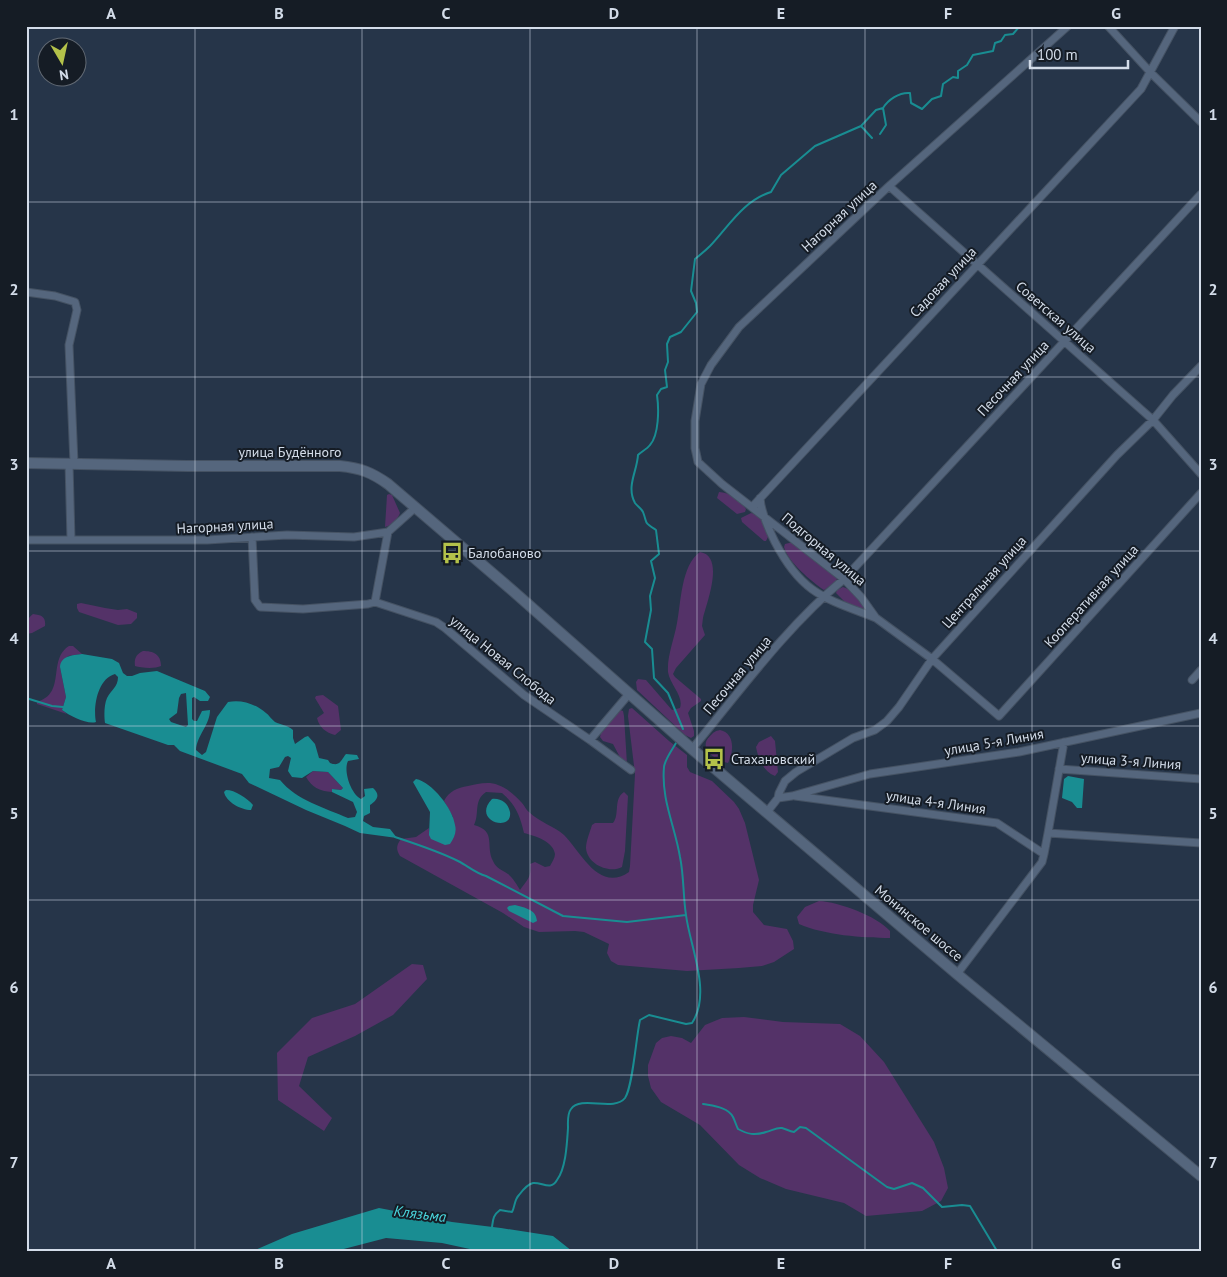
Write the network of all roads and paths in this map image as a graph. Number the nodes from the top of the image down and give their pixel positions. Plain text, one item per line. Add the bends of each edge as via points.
1 (1068, 26) edge
2 (1108, 26) edge
3 (1175, 26) edge
4 (1151, 73) junction
5 (1201, 122) edge
6 (889, 186) junction
7 (1201, 194) edge
8 (977, 264) junction
9 (26, 292) edge
10 (1065, 340) junction
11 (1201, 366) edge
12 (1153, 420) junction
13 (698, 462) joint
14 (26, 463) edge
15 (72, 463) junction
16 (1201, 474) edge
17 (1201, 493) edge
18 (760, 498) junction
19 (752, 506) junction
20 (416, 507) junction
21 (763, 514) junction
22 (388, 532) junction
23 (252, 537) junction
24 (26, 540) edge
25 (71, 540) junction
26 (844, 579) junction
27 (823, 597) junction
28 (375, 602) junction
29 (876, 618) junction
30 (932, 659) junction
31 (1201, 670) edge
32 (1192, 680) dead end
33 (626, 691) junction
34 (1201, 713) edge
35 (999, 716) joint
36 (590, 740) junction
37 (1064, 742) junction
38 (692, 749) junction
39 (1060, 769) junction
40 (631, 770) dead end
41 (1201, 779) edge
42 (792, 796) junction
43 (778, 798) junction
44 (768, 812) junction
45 (1048, 833) junction
46 (1201, 844) edge
47 (1044, 854) junction
48 (957, 974) junction
49 (1201, 1176) edge

1 - 6 street, Нагорная улица
2 - 4 street
3 - 4 street, Садовая улица
4 - 5 street
4 - 8 street, Садовая улица via 1142,89
6 - 8 street, Советская улица
6 - 13 street, Нагорная улица via 740,327 711,365 701,384 695,421
7 - 10 street, Песочная улица
8 - 10 street, Советская улица
8 - 18 street, Садовая улица
9 - 15 street via 55,296 77,305 69,345
10 - 12 street, Советская улица
10 - 26 street, Песочная улица
11 - 12 street, Центральная улица
12 - 16 street, Советская улица
12 - 30 street, Центральная улица via 1117,455
13 - 19 street, Подгорная улица
14 - 15 main road, улица Будённого
15 - 20 main road, улица Будённого via 358,468 388,484
15 - 25 street
17 - 35 street, Кооперативная улица
18 - 19 street, Садовая улица
18 - 21 street
19 - 21 street, Подгорная улица
20 - 22 street
20 - 33 main road, улица Будённого
21 - 26 street, Подгорная улица
21 - 27 street via 793,572
22 - 23 street, Нагорная улица via 354,536
22 - 28 street
23 - 25 street, Нагорная улица
23 - 28 street, улица Новая Слобода via 255,600 260,607 303,609
24 - 25 street, Нагорная улица
26 - 27 street, Песочная улица
26 - 29 street, Подгорная улица
27 - 29 street
27 - 38 street, Песочная улица via 754,672
28 - 36 street, улица Новая Слобода via 436,622 524,696
29 - 30 street, Подгорная улица
30 - 35 street, Подгорная улица
30 - 43 street, Центральная улица via 887,720 796,772 785,781
31 - 32 street
33 - 36 street
33 - 38 main road, Монинское шоссе
34 - 37 street, улица 5-я Линия
36 - 40 street, улица Новая Слобода
37 - 39 street
37 - 42 street, улица 5-я Линия via 1019,752 870,774
38 - 44 main road, Монинское шоссе
39 - 41 street, улица 3-я Линия
39 - 45 street
42 - 43 street
42 - 47 street, улица 4-я Линия via 997,823
43 - 44 street, Центральная улица
44 - 48 main road, Монинское шоссе
45 - 46 street
45 - 47 street
47 - 48 street via 1042,862
48 - 49 main road, Монинское шоссе

